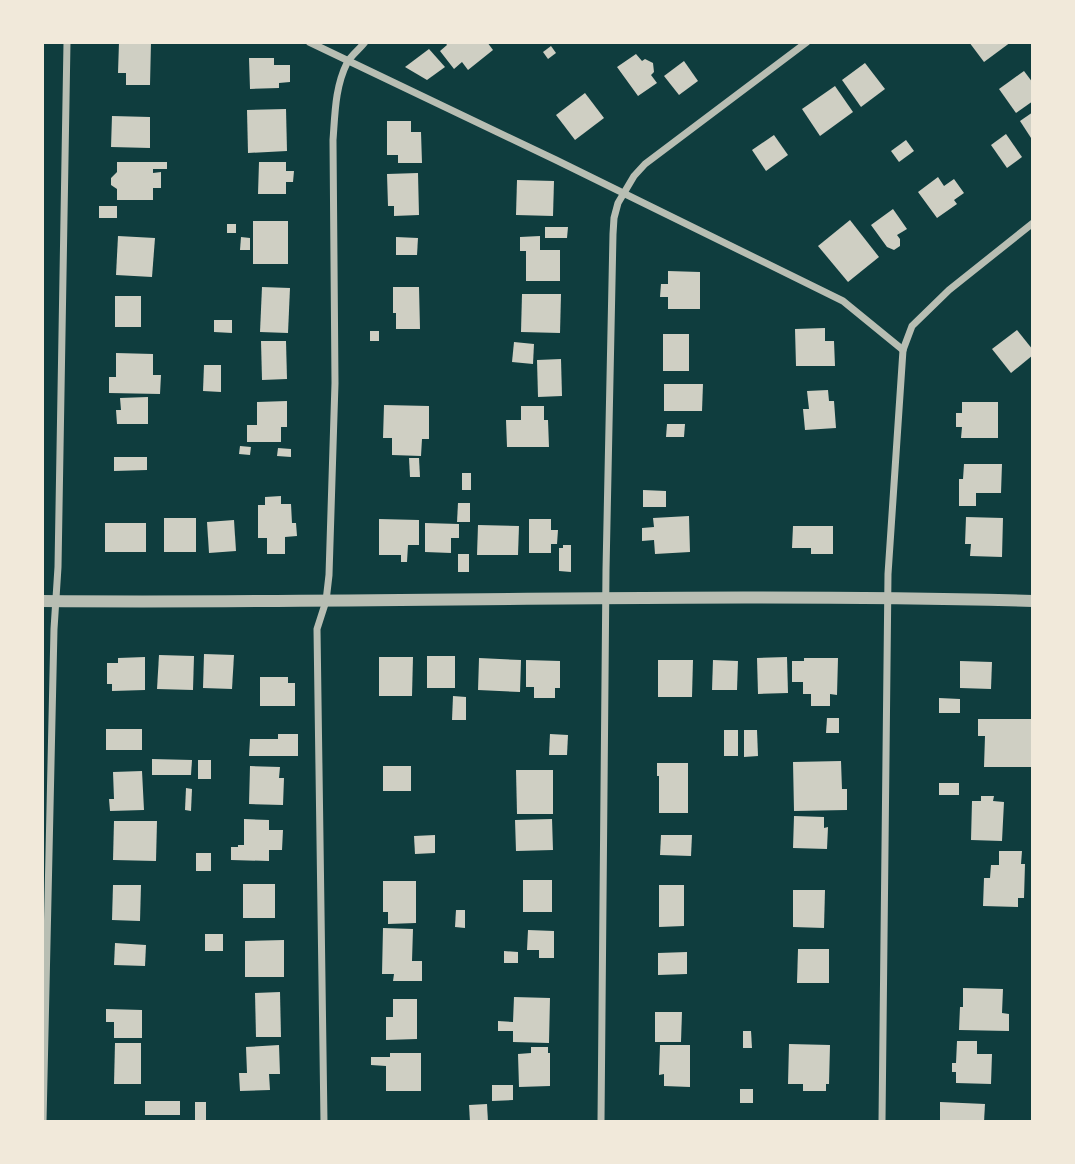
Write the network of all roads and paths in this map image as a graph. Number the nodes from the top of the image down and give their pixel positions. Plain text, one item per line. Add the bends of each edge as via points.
1 (67, 42) edge
2 (309, 42) edge
3 (365, 42) edge
4 (807, 42) edge
5 (347, 62) junction
6 (623, 193) junction
7 (1033, 223) edge
8 (903, 350) junction
9 (606, 599) junction
10 (326, 600) junction
11 (888, 600) junction
12 (42, 601) edge
13 (56, 601) junction
14 (1033, 601) edge
15 (43, 1122) edge
16 (324, 1122) edge
17 (601, 1122) edge
18 (882, 1122) edge

1 - 13 street
2 - 5 street
3 - 5 street
4 - 6 street via 645,164
5 - 6 street
5 - 10 street via 338,90 333,140 335,383
6 - 8 street via 843,301
6 - 9 street via 614,218 611,262
7 - 8 street via 912,326
8 - 11 street
9 - 10 street
9 - 11 street
9 - 17 street
10 - 13 street
10 - 16 street via 317,629
11 - 14 street
11 - 18 street
12 - 13 street
13 - 15 street

